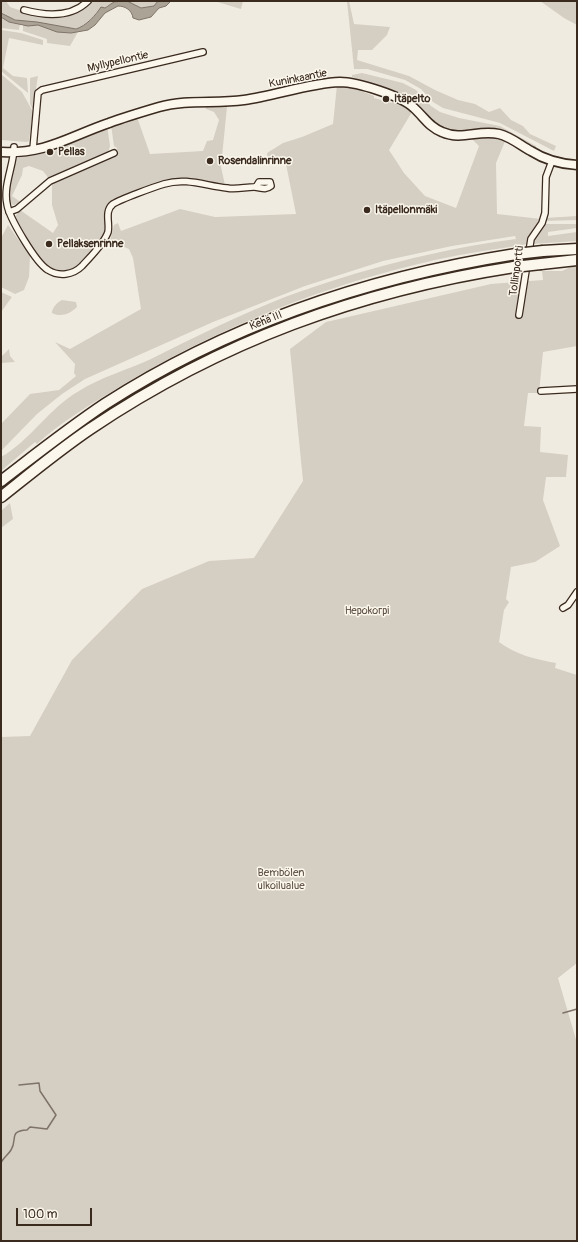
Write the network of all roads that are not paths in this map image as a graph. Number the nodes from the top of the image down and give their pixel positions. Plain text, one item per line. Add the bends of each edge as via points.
1 (88, 1) edge
2 (24, 10) dead end
3 (203, 52) dead end
4 (1, 147) edge
5 (14, 149) junction
6 (33, 149) junction
7 (1, 152) edge
8 (114, 153) dead end
9 (552, 161) junction
10 (577, 165) edge
11 (256, 187) dead end
12 (9, 212) junction
13 (577, 249) edge
14 (577, 260) edge
15 (519, 315) dead end
16 (577, 389) edge
17 (542, 391) dead end
18 (1, 481) edge
19 (1, 497) edge
20 (577, 592) edge
21 (562, 608) dead end

1 - 2 street via 66,13 38,14
3 - 6 street, Myllypellontie via 42,90 38,93
4 - 5 main road, Kuninkaantie
5 - 6 main road, Kuninkaantie
5 - 7 main road, Kuninkaantie
5 - 12 street via 6,194
6 - 9 main road, Kuninkaantie via 51,147 110,122 179,103 243,100 340,82 403,100 414,107 433,128 447,134 500,134
8 - 12 street via 50,181 17,210
9 - 10 main road, Kuninkaantie
9 - 15 street, Tollinportti via 546,177 545,213 542,223 531,239
11 - 12 street via 228,189 195,181 165,183 113,204 108,212 106,237 80,268 66,274 57,274 44,266
13 - 18 highway, Kehä III, bridge via 516,254 421,271 346,291 290,311 236,334 152,376 105,404
14 - 19 highway, Kehä III, bridge via 437,280 372,296 244,343 178,376 106,419
16 - 17 street
20 - 21 street via 568,605

